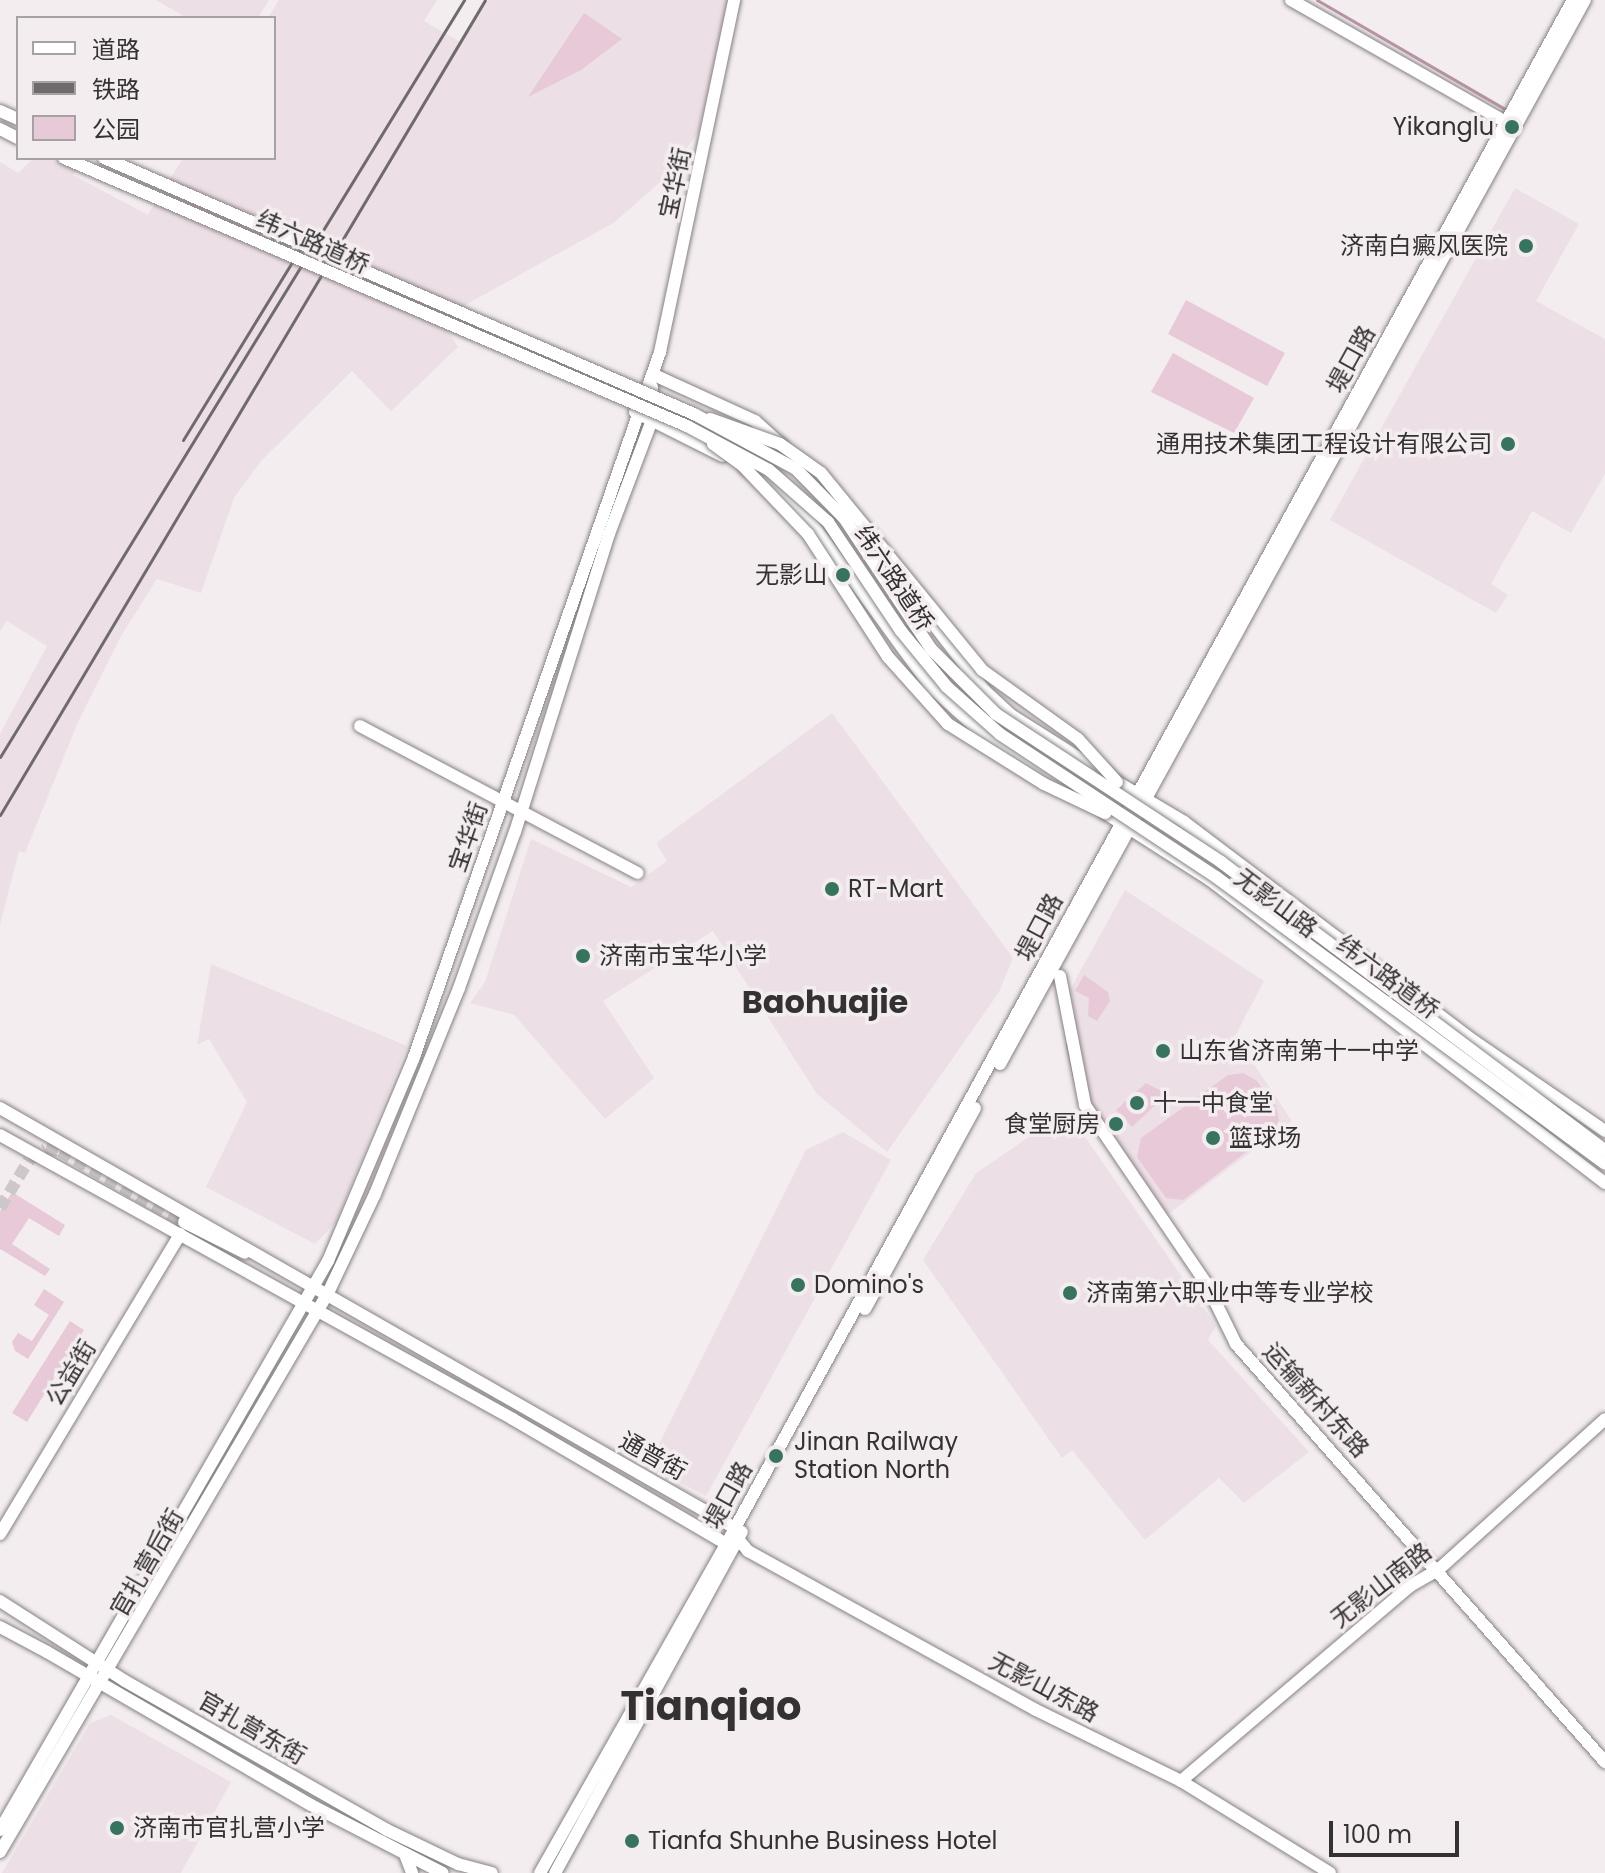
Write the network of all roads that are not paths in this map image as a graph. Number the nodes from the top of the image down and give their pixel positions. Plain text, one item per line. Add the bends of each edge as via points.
1 (734, 0) edge
2 (1291, 0) edge
3 (1573, 0) edge
4 (1585, 0) edge
5 (1506, 122) junction
6 (69, 160) edge
7 (109, 160) edge
8 (652, 374) junction
9 (635, 412) junction
10 (694, 414) junction
11 (652, 420) junction
12 (687, 426) junction
13 (360, 726) dead end
14 (1117, 782) junction
15 (1140, 797) junction
16 (502, 805) junction
17 (1105, 813) junction
18 (520, 815) junction
19 (1126, 825) junction
20 (638, 873) dead end
21 (1060, 976) dead end
22 (0, 1108) edge
23 (1605, 1131) edge
24 (0, 1135) edge
25 (1605, 1150) edge
26 (1605, 1164) edge
27 (1605, 1183) edge
28 (182, 1228) junction
29 (292, 1272) junction
30 (314, 1285) junction
31 (328, 1293) junction
32 (302, 1305) junction
33 (316, 1313) junction
34 (1605, 1419) edge
35 (0, 1534) edge
36 (733, 1537) junction
37 (1438, 1570) junction
38 (0, 1601) edge
39 (0, 1627) edge
40 (0, 1636) edge
41 (47, 1652) junction
42 (98, 1663) junction
43 (109, 1671) junction
44 (91, 1675) junction
45 (102, 1685) junction
46 (1605, 1762) edge
47 (1181, 1781) junction
48 (0, 1830) edge
49 (0, 1852) edge
50 (406, 1857) junction
51 (412, 1873) edge
52 (443, 1873) edge
53 (492, 1873) edge
54 (540, 1873) edge
55 (555, 1873) edge
56 (1330, 1873) edge

1 - 8 main road, 宝华街 via 704,157
2 - 5 main road
3 - 5 main road, 堤口路
4 - 15 main road, 堤口路
5 - 15 main road, 堤口路 via 1301,483
6 - 12 main road, 纬六路道桥, bridge
7 - 10 main road, 纬六路道桥, bridge
8 - 9 main road, 宝华街
8 - 11 main road, 宝华街
8 - 14 main road, 无影山路 via 755,421 836,495 984,690 1011,715
9 - 11 main road
9 - 16 main road, 宝华街
10 - 14 main road, bridge via 780,444 821,473 982,670 1078,739
10 - 25 main road, 纬六路道桥, bridge via 778,457 829,500 931,649 996,714 1221,862
11 - 17 main road via 768,479 810,521 932,688 994,744
11 - 18 main road, 宝华街 via 609,534
12 - 17 main road, bridge via 743,466 784,505 888,657 948,724 1018,770
12 - 26 main road, 纬六路道桥, bridge via 769,470 801,494 828,522 901,631 947,687 1000,734 1216,877
13 - 16 main road
14 - 15 main road, 无影山路
15 - 19 main road, 堤口路
15 - 23 main road, 无影山路 via 1261,878 1474,1041
16 - 18 main road
16 - 30 main road, 宝华街 via 414,1057
17 - 19 main road, 无影山路
18 - 20 main road
18 - 31 main road, 宝华街 via 448,1018
19 - 27 main road, 无影山路 via 1222,889
19 - 36 main road, 堤口路
21 - 37 main road, 运输新村东路 via 1085,1105 1206,1283 1236,1344
22 - 29 main road
24 - 28 main road
28 - 29 main road
28 - 32 main road, 通普街
28 - 35 main road, 公益街
29 - 30 main road, 通普街
30 - 31 main road, 通普街
30 - 32 main road, 宝华街
31 - 33 main road, 官扎营后街
31 - 36 main road, 通普街
32 - 33 main road, 通普街
32 - 42 main road, 官扎营后街
33 - 36 main road, 通普街
33 - 43 main road, 官扎营后街
34 - 37 main road, 无影山南路
36 - 47 main road, 无影山东路 via 748,1551 1011,1696
36 - 54 main road, 堤口路
36 - 55 main road, 堤口路
37 - 46 main road, 运输新村东路
37 - 47 main road, 无影山南路 via 1410,1586
38 - 42 main road, 官扎营东街
39 - 41 main road
40 - 41 main road, 官扎营东街
41 - 44 main road, 官扎营东街
42 - 43 main road, 官扎营东街
42 - 44 main road, 官扎营后街
43 - 45 main road, 官扎营后街
43 - 53 main road, 官扎营东街 via 406,1840
44 - 45 main road, 官扎营东街
44 - 48 main road, 官扎营后街
45 - 49 main road, 官扎营后街
45 - 50 main road, 官扎营东街
47 - 56 main road, 无影山东路
50 - 51 main road
50 - 52 main road, 官扎营东街

